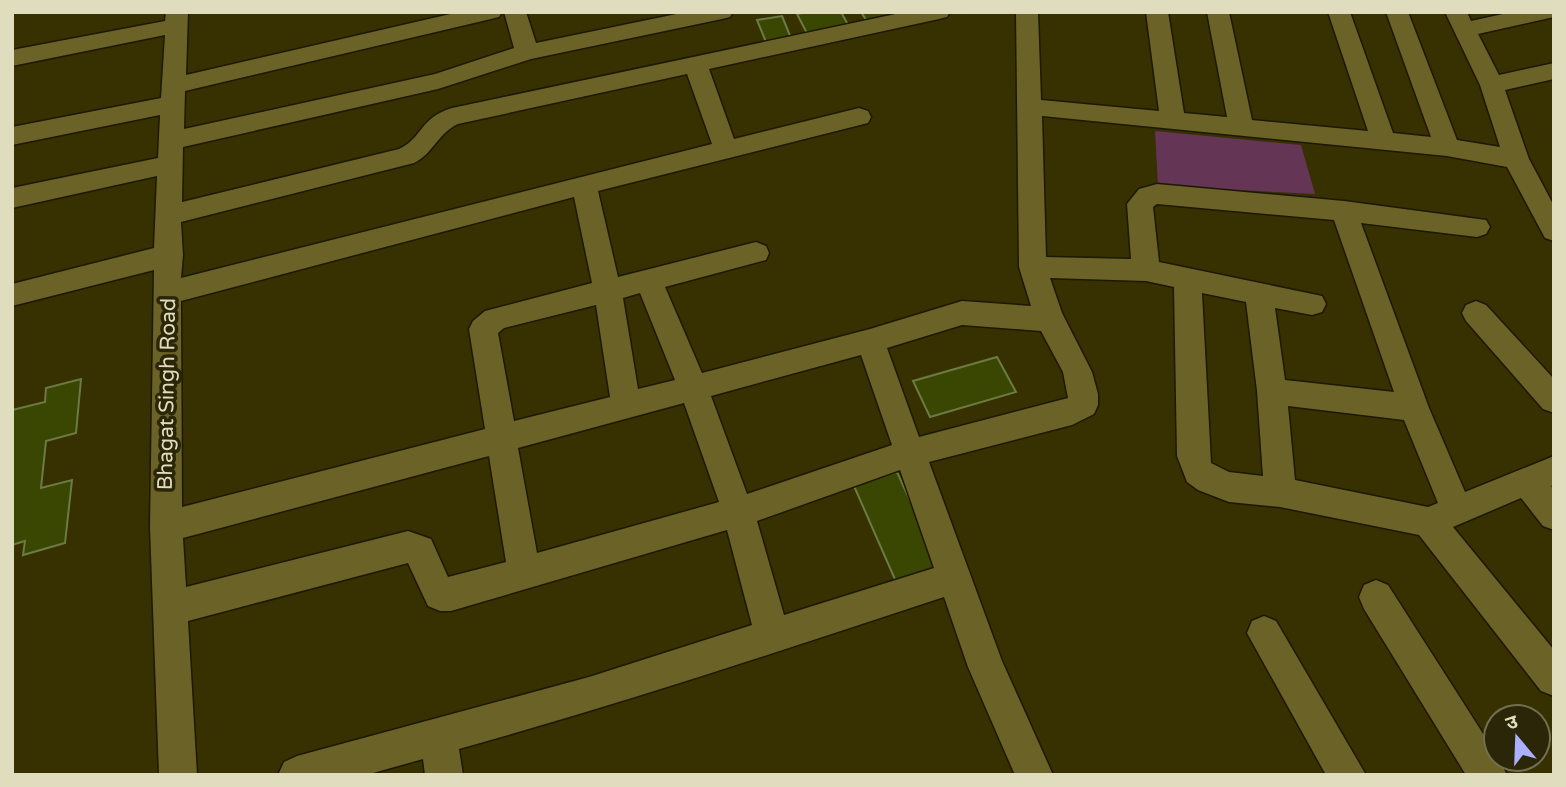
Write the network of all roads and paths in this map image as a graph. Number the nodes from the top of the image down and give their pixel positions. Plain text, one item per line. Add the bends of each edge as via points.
1 (491, 12) edge
2 (515, 12) edge
3 (722, 12) edge
4 (939, 12) edge
5 (1027, 12) edge
6 (1157, 12) edge
7 (1218, 12) edge
8 (1339, 12) edge
9 (1397, 12) edge
10 (1538, 13) edge
11 (177, 19) edge
12 (1459, 21) edge
13 (527, 52) junction
14 (12, 58) edge
15 (696, 66) junction
16 (1554, 71) edge
17 (1492, 85) junction
18 (173, 95) junction
19 (1030, 107) junction
20 (859, 117) dead end
21 (1174, 121) junction
22 (1241, 128) junction
23 (12, 136) edge
24 (1384, 141) junction
25 (1447, 147) junction
26 (726, 150) junction
27 (171, 152) junction
28 (1516, 159) junction
29 (584, 185) junction
30 (12, 198) edge
31 (1344, 211) junction
32 (168, 215) junction
33 (1477, 227) dead end
34 (1554, 231) edge
35 (756, 253) dead end
36 (170, 255) junction
37 (1033, 267) junction
38 (1146, 270) junction
39 (1188, 279) junction
40 (649, 282) junction
41 (608, 291) junction
42 (168, 293) junction
43 (1259, 293) junction
44 (12, 295) edge
45 (1312, 304) dead end
46 (1476, 313) dead end
47 (1050, 320) junction
48 (870, 341) junction
49 (693, 387) junction
50 (1272, 391) junction
51 (1554, 400) edge
52 (626, 405) junction
53 (1414, 408) junction
54 (502, 438) junction
55 (910, 453) junction
56 (1540, 476) edge
57 (1280, 492) junction
58 (738, 512) junction
59 (1554, 514) edge
60 (1442, 516) junction
61 (166, 527) junction
62 (524, 573) junction
63 (954, 578) junction
64 (1376, 597) dead end
65 (171, 608) junction
66 (1264, 633) dead end
67 (773, 638) junction
68 (1554, 678) edge
69 (439, 736) junction
70 (178, 775) edge
71 (296, 775) edge
72 (444, 775) edge
73 (1034, 775) edge
74 (1347, 775) edge
75 (1488, 775) edge

1 - 18 street
2 - 13 street
3 - 13 street
4 - 15 street
5 - 19 street
6 - 21 street
7 - 22 street
8 - 24 street
9 - 25 street
10 - 12 street
11 - 14 street
11 - 18 street, Bhagat Singh Road
12 - 17 street
13 - 27 street via 438,81
15 - 26 street
15 - 32 street via 452,117 431,128 413,155
16 - 17 street
17 - 28 street
18 - 23 street
18 - 27 street, Bhagat Singh Road
19 - 21 street
19 - 37 street
20 - 26 street
21 - 22 street
22 - 24 street
24 - 25 street
25 - 28 street
26 - 29 street
27 - 30 street
27 - 32 street, Bhagat Singh Road
28 - 34 street
29 - 41 street
29 - 42 street
31 - 33 street
31 - 38 street via 1149,196 1140,204
31 - 53 street
32 - 36 street, Bhagat Singh Road
35 - 40 street
36 - 42 street, Bhagat Singh Road
36 - 44 street
37 - 38 street
37 - 47 street
38 - 39 street
39 - 43 street
39 - 57 street via 1193,456 1198,471 1209,481 1228,487
40 - 41 street
40 - 49 street
41 - 52 street
41 - 54 street via 495,319 483,329
42 - 61 street, Bhagat Singh Road
43 - 45 street
43 - 50 street
46 - 51 street
47 - 48 street via 962,313
47 - 55 street via 1081,380 1083,405 1072,412
48 - 49 street
48 - 55 street
49 - 52 street
49 - 58 street
50 - 53 street
50 - 57 street
52 - 54 street
53 - 60 street
54 - 61 street
54 - 62 street
55 - 58 street
55 - 63 street
56 - 59 street
56 - 60 street
57 - 60 street
58 - 62 street
58 - 67 street
60 - 68 street
61 - 65 street, Bhagat Singh Road
62 - 65 street via 440,594 425,558 408,547
63 - 67 street
63 - 73 street via 986,667
64 - 75 street
65 - 70 street, Bhagat Singh Road
66 - 74 street
67 - 69 street
69 - 71 street
69 - 72 street

